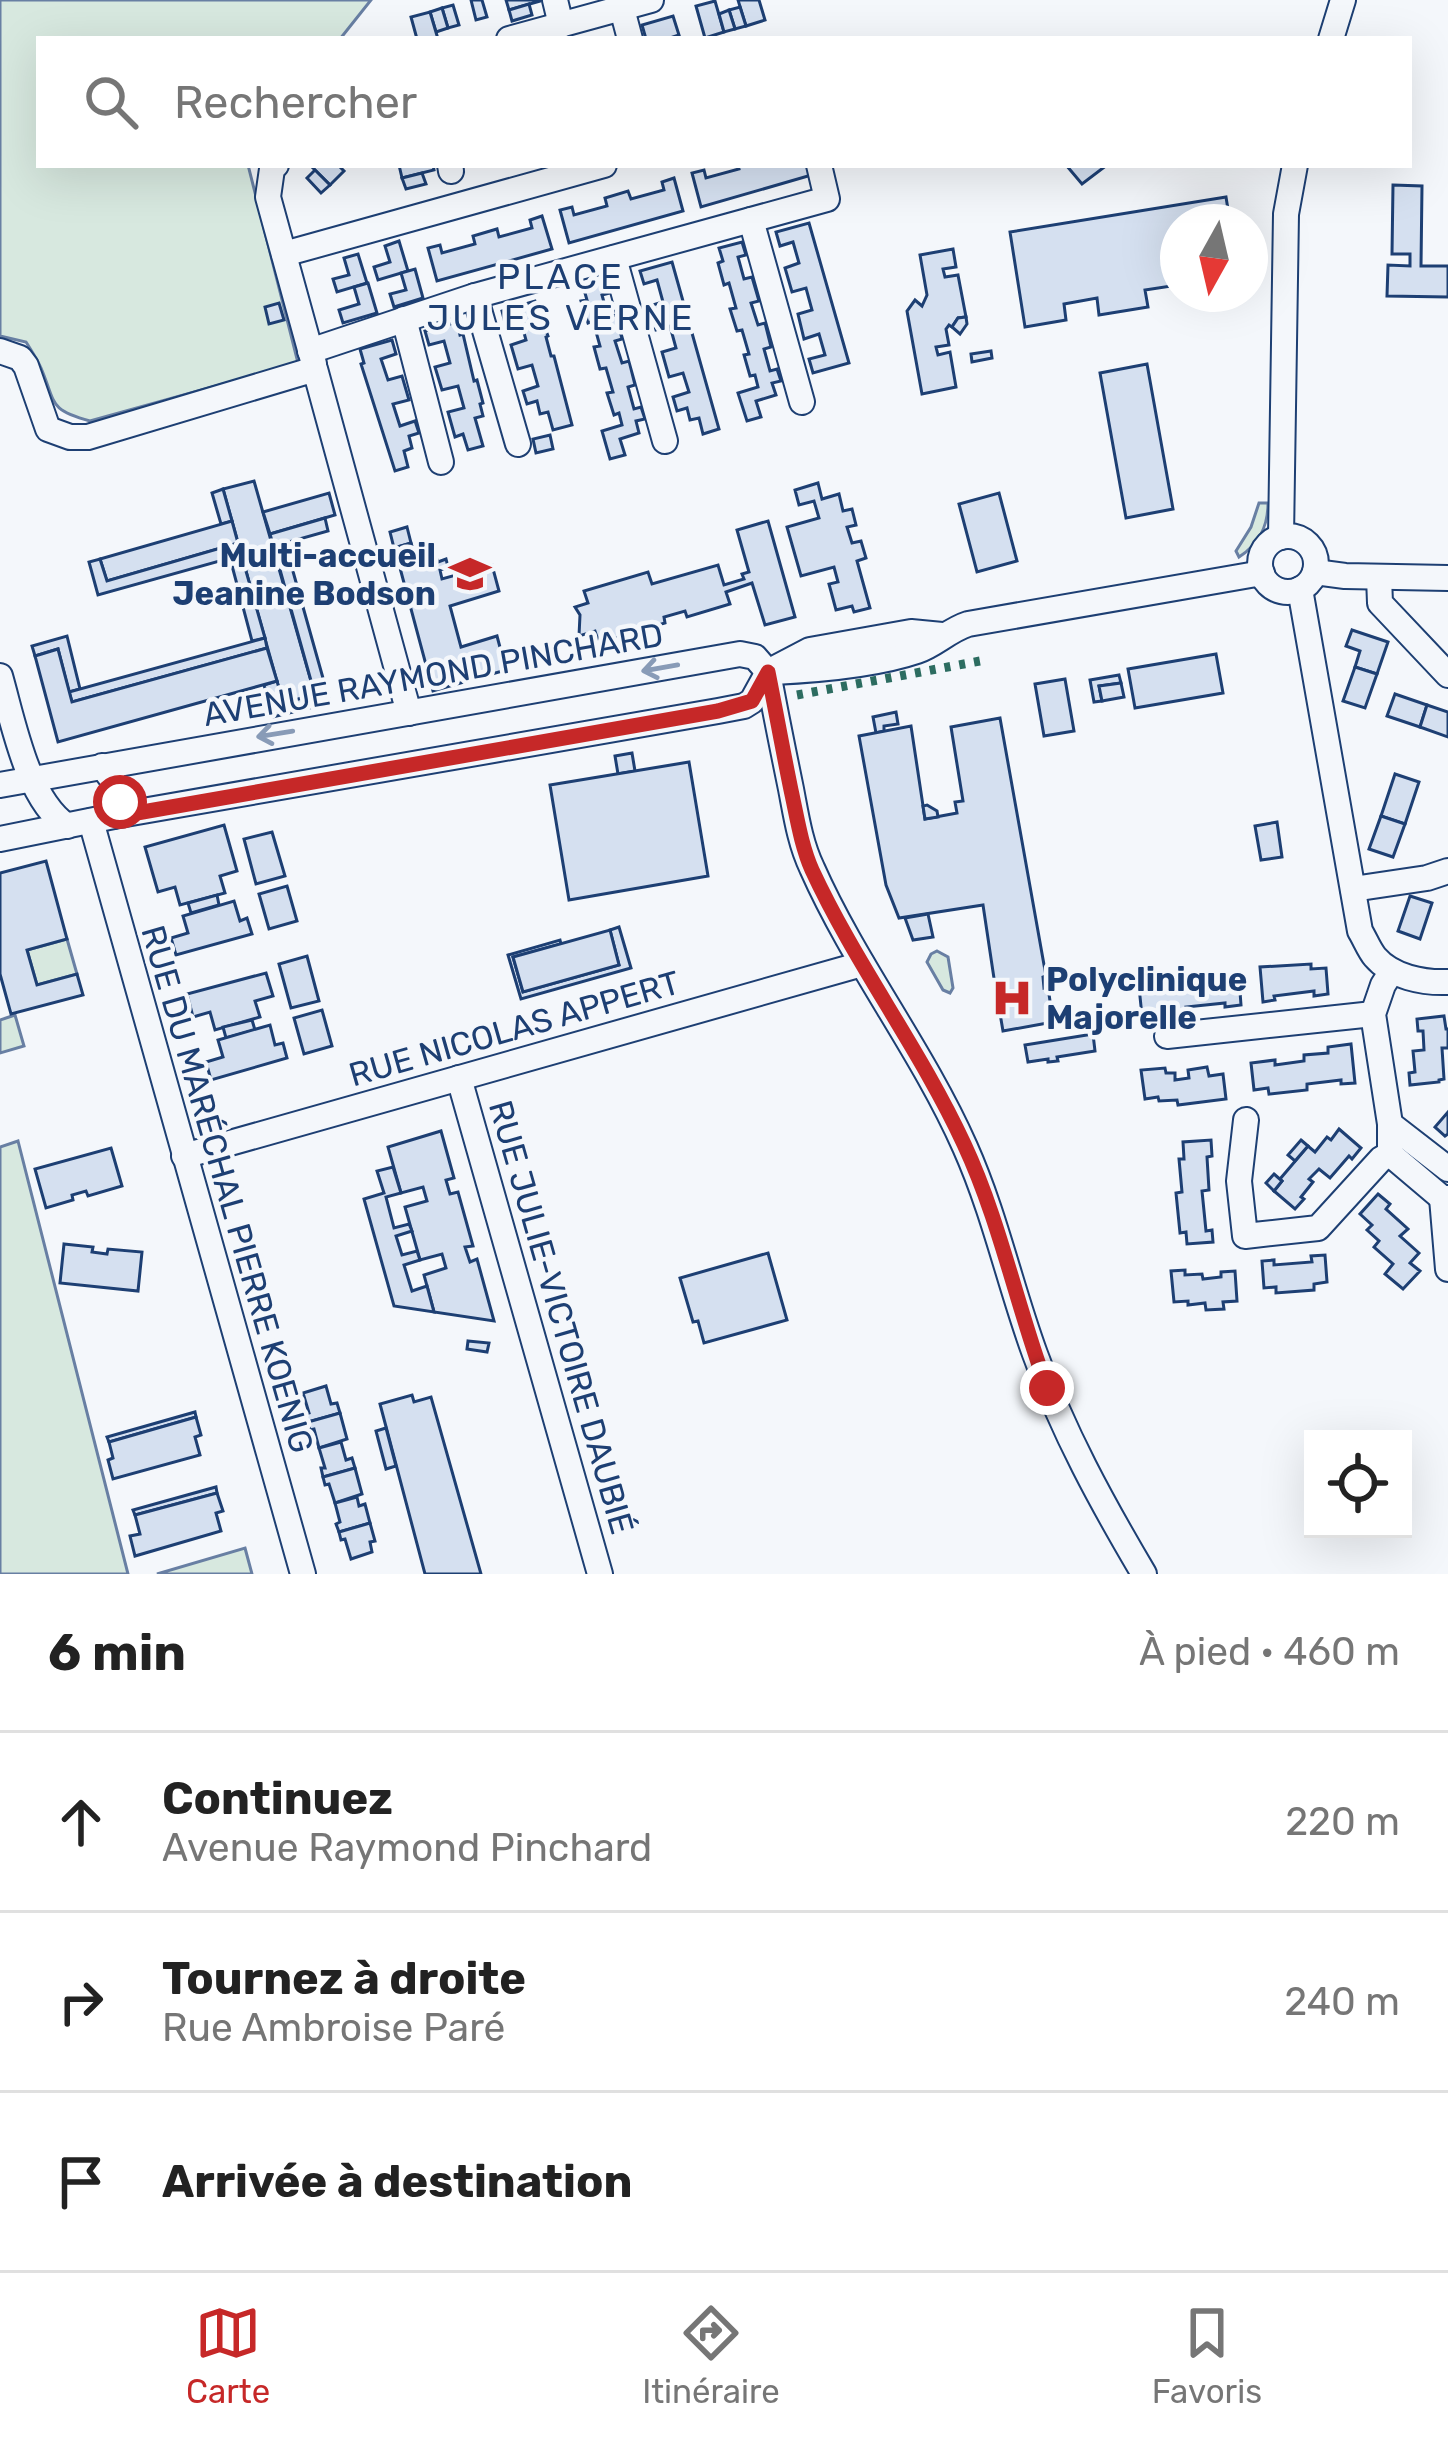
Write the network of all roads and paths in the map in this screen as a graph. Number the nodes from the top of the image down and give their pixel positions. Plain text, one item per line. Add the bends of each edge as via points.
1 (650, 0) edge
2 (1343, 0) edge
3 (622, 9) junction
4 (558, 12) edge
5 (514, 36) edge
6 (629, 36) edge
7 (1332, 36) edge
8 (274, 168) edge
9 (593, 168) edge
10 (820, 168) edge
11 (1294, 168) edge
12 (751, 220) junction
13 (284, 254) junction
14 (614, 257) junction
15 (475, 296) junction
16 (404, 319) junction
17 (0, 351) edge
18 (313, 360) junction
19 (802, 402) dead end
20 (665, 441) dead end
21 (518, 444) dead end
22 (441, 463) dead end
23 (1281, 537) junction
24 (1262, 573) junction
25 (1379, 577) junction
26 (1448, 578) edge
27 (1308, 580) junction
28 (768, 672) junction
29 (1448, 675) edge
30 (0, 676) edge
31 (409, 712) junction
32 (102, 766) junction
33 (34, 778) junction
34 (0, 785) edge
35 (91, 821) junction
36 (0, 839) edge
37 (1448, 871) edge
38 (1353, 889) junction
39 (862, 964) junction
40 (1393, 970) junction
41 (1448, 982) edge
42 (1373, 1014) junction
43 (1167, 1036) dead end
44 (459, 1078) junction
45 (1246, 1120) dead end
46 (1390, 1124) junction
47 (1390, 1154) junction
48 (184, 1156) junction
49 (1448, 1169) edge
50 (1445, 1198) edge
51 (1448, 1269) edge
52 (303, 1574) edge
53 (600, 1574) edge
54 (1144, 1574) edge

1 - 3 street
2 - 7 street
3 - 4 street
3 - 6 street
4 - 5 street
8 - 13 street via 268,197
9 - 13 street
10 - 12 street via 827,199
11 - 23 street via 1284,261
12 - 14 street
12 - 19 street
13 - 18 street
14 - 15 street
14 - 20 street
15 - 16 street
15 - 21 street
16 - 18 street
16 - 22 street
17 - 18 street via 26,366 48,429 70,437
18 - 31 street
23 - 24 street via 1264,549
23 - 27 street via 1310,545 1316,558
24 - 27 street via 1291,592
24 - 28 street, AVENUE RAYMOND PINCHARD via 968,624 914,652
25 - 26 street
25 - 27 street
25 - 29 street via 1380,603
27 - 38 street
28 -> 31 street, AVENUE RAYMOND PINCHARD via 740,654
28 - 35 street via 752,701 731,709
28 - 39 street via 804,849
30 - 33 street
31 -> 32 street, AVENUE RAYMOND PINCHARD
32 - 33 street, AVENUE RAYMOND PINCHARD
32 - 35 street via 120,802
33 - 34 street, AVENUE RAYMOND PINCHARD
33 - 35 street via 53,817
35 - 36 street
35 - 48 street, RUE DU MARÉCHAL PIERRE KOENIG
37 - 38 street
38 - 40 street via 1360,931
39 - 44 street, RUE NICOLAS APPERT
39 - 54 street via 965,1147 1054,1406
40 - 41 street
40 - 42 street
42 - 43 street
42 - 46 street
44 - 48 street, RUE NICOLAS APPERT
44 - 53 street, RUE JULIE-VICTOIRE DAUBIÉ
45 - 47 street via 1239,1181 1245,1236 1318,1228
46 - 47 street
46 - 49 street
47 - 50 street
48 - 52 street, RUE DU MARÉCHAL PIERRE KOENIG
50 - 51 street

